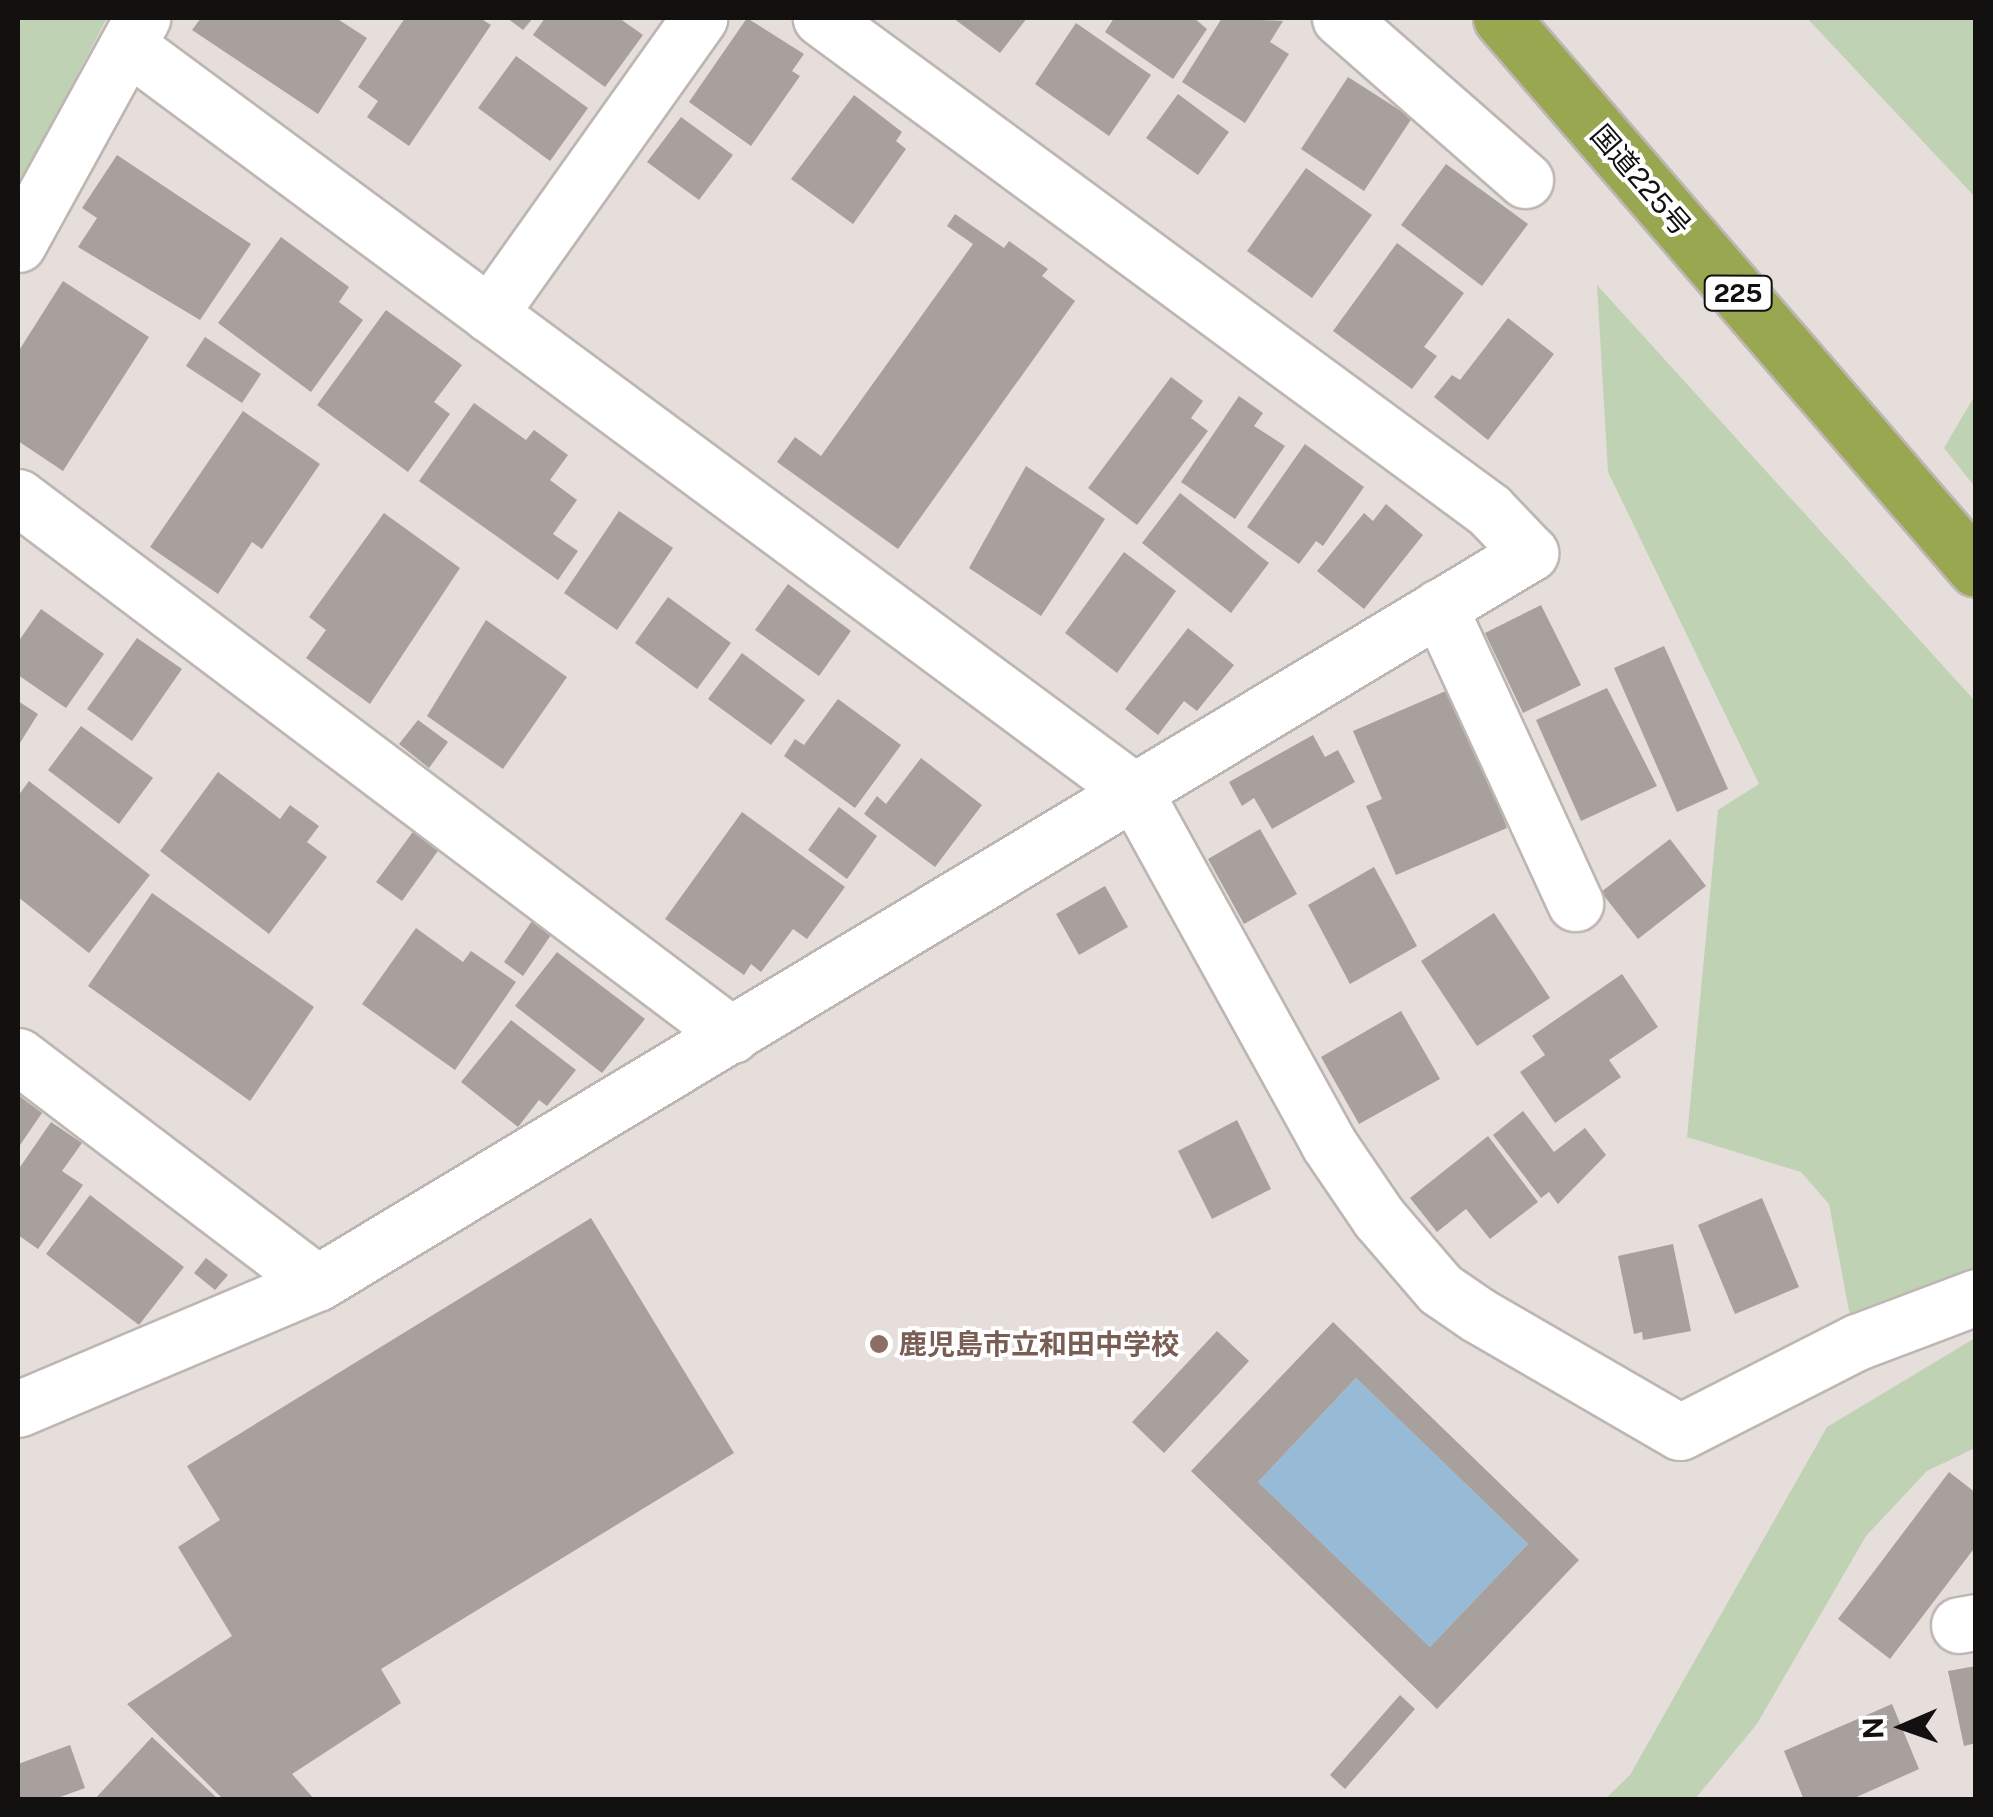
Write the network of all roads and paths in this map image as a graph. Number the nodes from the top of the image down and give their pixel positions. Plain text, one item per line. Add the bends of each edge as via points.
1 (700, 18) edge
2 (821, 18) edge
3 (1340, 18) edge
4 (1501, 18) edge
5 (135, 32) edge
6 (1526, 180) dead end
7 (18, 244) edge
8 (489, 314) junction
9 (18, 497) edge
10 (1976, 569) edge
11 (1439, 607) junction
12 (1134, 791) junction
13 (1575, 903) dead end
14 (732, 1034) junction
15 (18, 1056) edge
16 (317, 1283) junction
17 (1976, 1297) edge
18 (18, 1409) edge

1 - 8 street
2 - 11 street via 1490,510 1530,553
3 - 6 street
4 - 10 highway, 国道225号 / 225
5 - 7 street
5 - 8 street
8 - 12 street
9 - 14 street
11 - 12 street
11 - 13 street
12 - 14 street
12 - 17 street via 1328,1142 1428,1275 1478,1316 1680,1432 1857,1342
14 - 16 street
15 - 16 street
16 - 18 street

